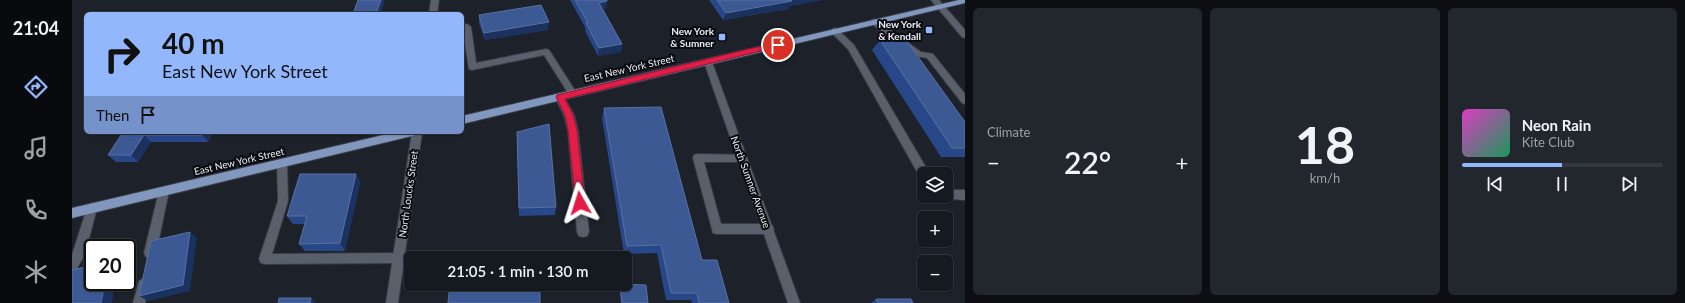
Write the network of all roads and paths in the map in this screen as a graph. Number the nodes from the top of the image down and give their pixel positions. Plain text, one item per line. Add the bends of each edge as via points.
1 (435, 0) edge
2 (935, 0) edge
3 (965, 1) edge
4 (941, 7) junction
5 (433, 12) edge
6 (875, 22) junction
7 (464, 28) edge
8 (834, 31) junction
9 (965, 35) edge
10 (708, 62) junction
11 (573, 94) junction
12 (560, 97) junction
13 (965, 101) edge
14 (464, 120) edge
15 (404, 134) edge
16 (417, 134) edge
17 (742, 158) junction
18 (282, 163) junction
19 (920, 167) edge
20 (164, 191) junction
21 (953, 194) edge
22 (965, 195) edge
23 (92, 208) junction
24 (72, 213) edge
25 (768, 229) junction
26 (583, 232) dead end
27 (398, 258) junction
28 (72, 266) edge
29 (139, 303) edge
30 (392, 303) edge
31 (794, 303) edge

1 - 5 street
2 - 4 street
3 - 4 main road, East New York Street
4 - 6 main road, East New York Street
4 - 9 street
6 - 8 main road, East New York Street
6 - 13 street via 919,54 930,56
7 - 11 street via 467,27 472,66 546,52
8 - 10 main road, East New York Street
8 - 19 street via 850,47
10 - 11 main road, East New York Street
10 - 17 street, North Sumner Avenue
11 - 12 main road, East New York Street
12 - 14 main road, East New York Street
12 - 26 street via 573,130
15 - 18 main road, East New York Street
16 - 27 street, North Loucks Street
17 - 25 street, North Sumner Avenue
17 - 25 street via 698,158 717,229
18 - 20 main road, East New York Street
18 - 27 street via 283,201 265,259
20 - 23 main road, East New York Street
20 - 29 street
21 - 22 street
23 - 24 main road, East New York Street
23 - 28 street via 79,254
25 - 31 street, North Sumner Avenue
27 - 30 street, North Loucks Street

